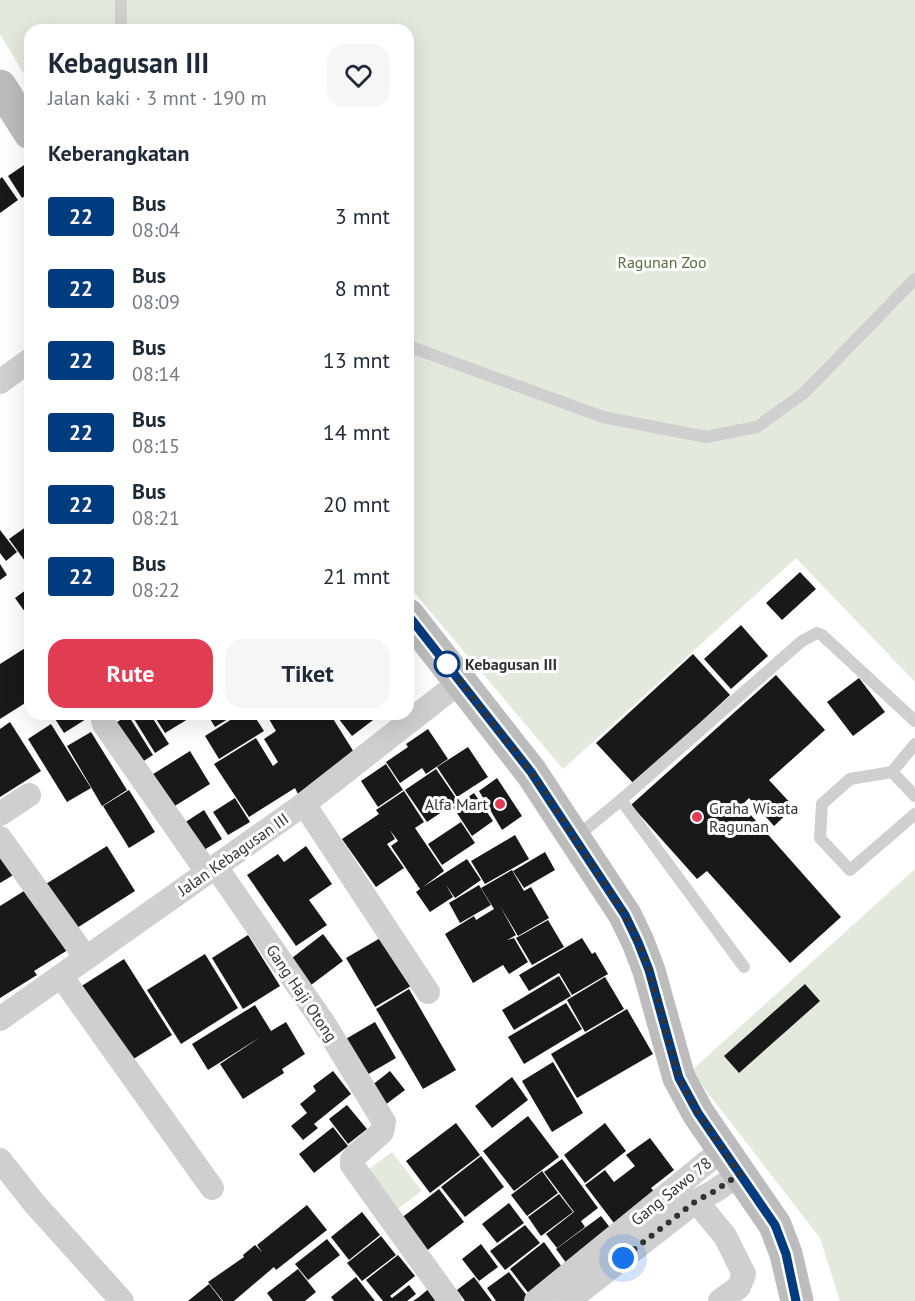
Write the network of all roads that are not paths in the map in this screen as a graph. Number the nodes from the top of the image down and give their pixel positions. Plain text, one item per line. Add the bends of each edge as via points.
1 (121, 0) edge
2 (121, 24) edge
3 (0, 86) edge
4 (24, 124) edge
5 (915, 279) edge
6 (414, 348) edge
7 (24, 364) edge
8 (0, 382) edge
9 (414, 622) edge
10 (461, 681) junction
11 (414, 718) edge
12 (104, 720) edge
13 (411, 720) edge
14 (915, 722) edge
15 (915, 744) edge
16 (892, 772) junction
17 (29, 795) dead end
18 (915, 796) edge
19 (621, 800) junction
20 (304, 804) junction
21 (0, 814) edge
22 (915, 814) edge
23 (0, 838) edge
24 (574, 838) junction
25 (211, 869) junction
26 (86, 958) junction
27 (744, 967) dead end
28 (61, 976) junction
29 (428, 992) dead end
30 (0, 1019) edge
31 (0, 1160) edge
32 (731, 1162) junction
33 (212, 1188) dead end
34 (696, 1201) junction
35 (122, 1301) edge
36 (450, 1301) edge
37 (536, 1301) edge
38 (567, 1301) edge
39 (720, 1301) edge
40 (796, 1301) edge

1 - 2 lane
3 - 4 main road
5 - 6 lane via 804,393 757,427 706,437 603,417
7 - 8 street
9 - 10 main road
10 - 11 street, Jalan Kebagusan III
10 - 24 main road via 531,772
12 - 25 street, Gang Haji Otong
13 - 20 street, Jalan Kebagusan III
14 - 19 lane via 817,633
15 - 16 lane
16 - 18 lane
16 - 22 lane via 850,778 822,804 820,838 850,870
17 - 21 street
19 - 24 lane
19 - 27 lane
20 - 25 street, Jalan Kebagusan III
20 - 29 street
23 - 26 street
24 - 32 main road via 625,915 649,970 679,1078
25 - 26 street, Jalan Kebagusan III
25 - 36 street, Gang Haji Otong via 325,1025 384,1122 382,1132 355,1156 352,1165
26 - 28 street, Jalan Kebagusan III
28 - 30 street, Jalan Kebagusan III
28 - 33 street
31 - 35 street
32 - 34 street via 713,1192
32 - 37 street, Gang Sawo 78
32 - 40 main road via 775,1225
34 - 38 street
34 - 39 street via 726,1236 744,1274 739,1287

